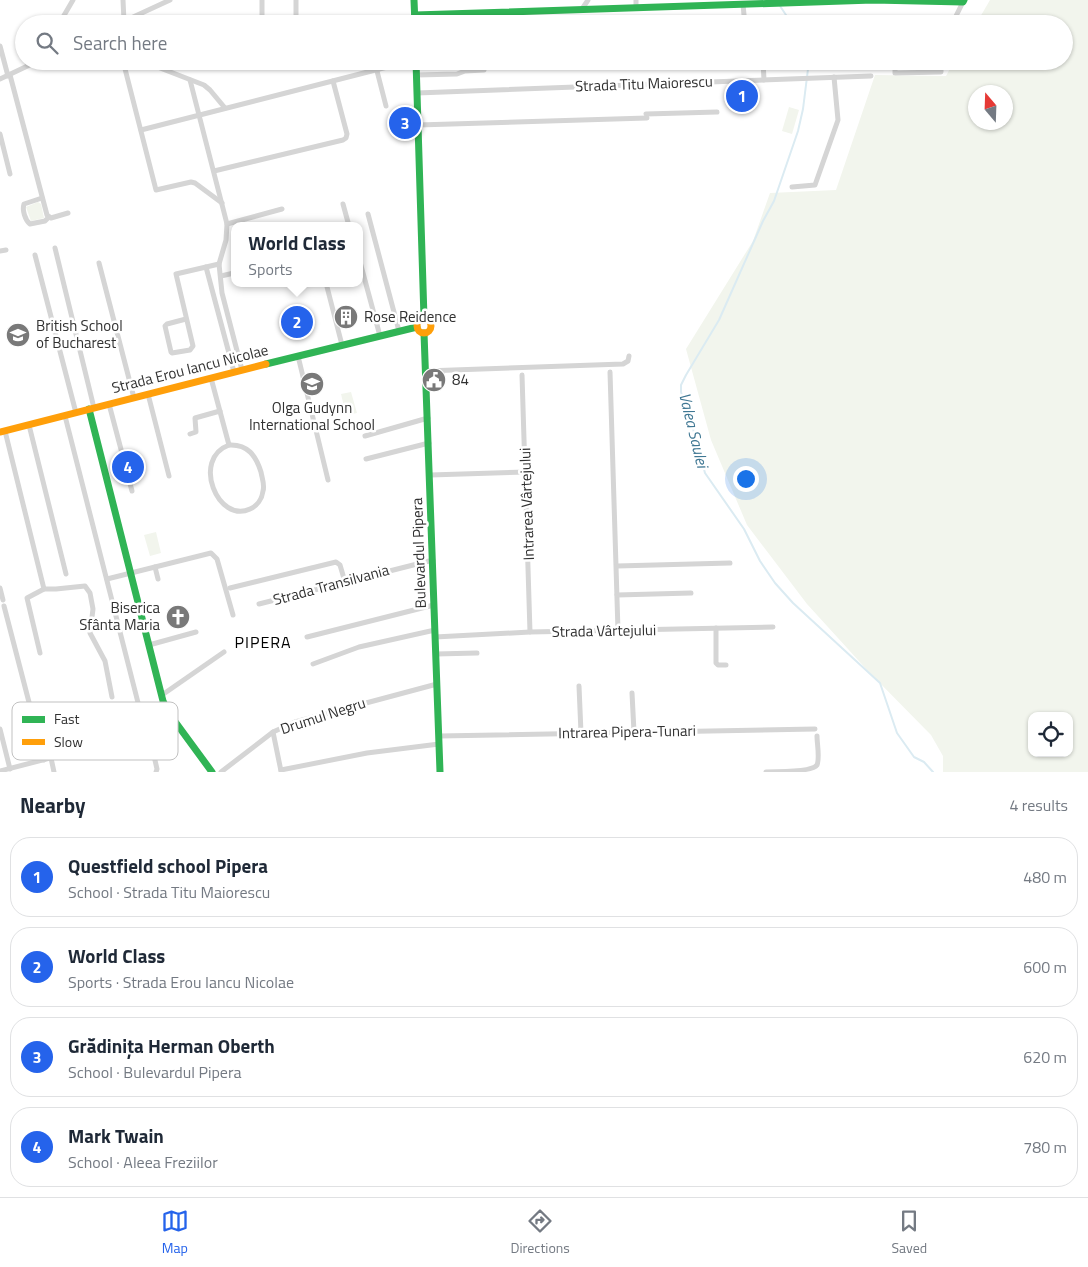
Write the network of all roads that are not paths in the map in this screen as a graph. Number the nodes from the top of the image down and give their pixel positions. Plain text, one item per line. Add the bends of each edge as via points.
1 (72, 0) edge
2 (123, 0) edge
3 (170, 0) edge
4 (262, 0) edge
5 (296, 0) edge
6 (414, 0) edge
7 (588, 0) edge
8 (849, 0) edge
9 (963, 1) edge
10 (636, 4) edge
11 (743, 4) junction
12 (582, 9) junction
13 (64, 15) edge
14 (124, 15) edge
15 (137, 15) edge
16 (262, 15) edge
17 (296, 15) edge
18 (415, 15) joint
19 (744, 15) edge
20 (956, 15) edge
21 (0, 46) edge
22 (19, 70) edge
23 (125, 70) edge
24 (165, 70) edge
25 (380, 70) junction
26 (395, 70) edge
27 (417, 70) edge
28 (484, 70) dead end
29 (763, 70) edge
30 (895, 70) edge
31 (941, 70) edge
32 (9, 75) junction
33 (417, 75) junction
34 (871, 76) dead end
35 (834, 78) junction
36 (0, 79) edge
37 (190, 80) junction
38 (764, 80) junction
39 (333, 81) junction
40 (417, 93) junction
41 (386, 106) dead end
42 (225, 108) junction
43 (717, 112) dead end
44 (199, 115) junction
45 (418, 125) junction
46 (141, 130) junction
47 (0, 134) edge
48 (214, 171) junction
49 (10, 174) dead end
50 (792, 187) dead end
51 (42, 198) junction
52 (222, 203) junction
53 (343, 204) dead end
54 (282, 209) dead end
55 (68, 213) dead end
56 (368, 214) dead end
57 (48, 217) junction
58 (234, 222) edge
59 (348, 222) edge
60 (231, 223) edge
61 (227, 224) junction
62 (55, 248) dead end
63 (35, 255) dead end
64 (99, 263) dead end
65 (219, 264) junction
66 (206, 266) junction
67 (363, 273) edge
68 (231, 274) edge
69 (221, 276) junction
70 (327, 287) edge
71 (424, 318) junction
72 (186, 319) junction
73 (417, 327) junction
74 (398, 331) junction
75 (424, 333) junction
76 (380, 336) junction
77 (342, 345) junction
78 (298, 356) junction
79 (630, 356) dead end
80 (242, 370) junction
81 (426, 371) junction
82 (234, 372) junction
83 (610, 372) dead end
84 (522, 375) dead end
85 (211, 378) junction
86 (148, 394) junction
87 (134, 398) junction
88 (109, 404) junction
89 (92, 409) junction
90 (220, 411) junction
91 (76, 413) junction
92 (65, 416) junction
93 (428, 418) junction
94 (29, 425) junction
95 (2, 432) edge
96 (190, 434) dead end
97 (365, 436) dead end
98 (429, 443) junction
99 (229, 445) junction
100 (366, 459) dead end
101 (526, 472) junction
102 (430, 475) junction
103 (169, 476) dead end
104 (328, 480) dead end
105 (132, 491) dead end
106 (433, 560) junction
107 (730, 563) dead end
108 (617, 566) junction
109 (155, 567) junction
110 (132, 573) junction
111 (66, 574) dead end
112 (158, 578) dead end
113 (107, 580) junction
114 (345, 582) junction
115 (0, 588) edge
116 (230, 588) dead end
117 (44, 589) junction
118 (691, 593) dead end
119 (617, 596) junction
120 (260, 604) dead end
121 (434, 605) junction
122 (233, 615) dead end
123 (773, 627) dead end
124 (716, 628) junction
125 (618, 631) junction
126 (196, 632) dead end
127 (530, 632) junction
128 (435, 633) junction
129 (306, 637) dead end
130 (149, 645) junction
131 (224, 652) dead end
132 (40, 653) dead end
133 (477, 653) dead end
134 (436, 654) junction
135 (312, 664) dead end
136 (726, 665) dead end
137 (437, 684) junction
138 (579, 686) dead end
139 (632, 693) dead end
140 (162, 695) junction
141 (112, 697) dead end
142 (29, 702) edge
143 (139, 702) edge
144 (164, 702) edge
145 (178, 726) edge
146 (0, 729) edge
147 (815, 729) dead end
148 (273, 732) junction
149 (634, 732) junction
150 (581, 733) junction
151 (817, 736) dead end
152 (439, 740) junction
153 (44, 760) edge
154 (10, 769) junction
155 (1, 771) edge
156 (281, 771) edge
157 (212, 772) edge
158 (221, 772) edge
159 (440, 772) edge
160 (766, 772) edge

1 - 13 street
2 - 14 street
3 - 15 street
4 - 16 street
5 - 17 street
6 - 18 street
7 - 12 street
8 - 9 street
8 - 11 street
9 - 20 street
10 - 11 street
10 - 12 street
11 - 19 street
12 - 18 street
21 - 32 street
22 - 32 street
23 - 46 street
24 - 37 street
25 - 26 street
25 - 39 street
25 - 41 street
27 - 33 street
28 - 33 street
29 - 38 street
30 - 31 street
32 - 36 street
32 - 51 street
33 - 40 street
34 - 35 street, Strada Titu Maiorescu
35 - 38 street, Strada Titu Maiorescu
35 - 50 street via 838,120 815,186
37 - 42 street via 204,85
37 - 44 street
38 - 40 street, Strada Titu Maiorescu
39 - 42 street
39 - 48 street via 346,138
40 - 45 street
42 - 44 street
43 - 45 street
44 - 46 street
44 - 48 street
45 - 71 street
46 - 52 street via 156,190 191,182
47 - 49 street
48 - 52 street
51 - 57 street
51 - 57 street via 24,204 26,221 30,224
52 - 61 street
53 - 59 street
54 - 58 street
55 - 57 street
56 - 74 street
60 - 61 street
61 - 65 street
62 - 89 street
63 - 91 street
64 - 87 street
65 - 66 street
65 - 69 street
66 - 72 street via 176,274
66 - 82 street
67 - 76 street
68 - 69 street
69 - 80 street via 222,293
70 - 77 street
71 - 73 street via 418,321
71 - 75 street via 430,321 431,326
72 - 72 street via 192,349 172,353 165,326
73 - 74 street, Strada Erou Iancu Nicolae
73 - 75 street
74 - 76 street, Strada Erou Iancu Nicolae
75 - 81 street, Bulevardul Pipera
76 - 77 street, Strada Erou Iancu Nicolae
77 - 78 street, Strada Erou Iancu Nicolae
78 - 80 street, Strada Erou Iancu Nicolae
78 - 104 street
79 - 81 street via 623,364
80 - 82 street, Strada Erou Iancu Nicolae
81 - 93 street, Bulevardul Pipera
82 - 85 street, Strada Erou Iancu Nicolae
83 - 108 street
84 - 101 street, Intrarea Vârtejului
85 - 86 street, Strada Erou Iancu Nicolae
85 - 90 street
86 - 87 street, Strada Erou Iancu Nicolae
86 - 103 street
87 - 88 street, Strada Erou Iancu Nicolae
88 - 89 street, Strada Erou Iancu Nicolae
88 - 105 street
89 - 91 street, Strada Erou Iancu Nicolae
89 - 110 street
90 - 96 street via 196,418 196,432
90 - 99 street
91 - 92 street, Strada Erou Iancu Nicolae
92 - 94 street, Strada Erou Iancu Nicolae
92 - 113 street
93 - 97 street
93 - 98 street, Bulevardul Pipera
94 - 95 street, Strada Erou Iancu Nicolae
94 - 111 street
95 - 117 street
98 - 100 street
98 - 102 street, Bulevardul Pipera
99 - 99 street via 213,457 211,480 224,504 243,512 258,503 263,480 249,450
101 - 102 street
101 - 127 street, Intrarea Vârtejului
102 - 106 street, Bulevardul Pipera
106 - 114 street, Strada Transilvania
106 - 121 street, Bulevardul Pipera
107 - 108 street
108 - 119 street
109 - 110 street
109 - 112 street
109 - 122 street via 214,554
110 - 113 street
110 - 130 street
113 - 143 street
114 - 116 street via 336,562
114 - 120 street, Strada Transilvania
115 - 142 street
117 - 132 street via 27,600
117 - 141 street via 81,585 88,590 93,609 90,633 105,661
118 - 119 street
119 - 125 street
121 - 128 street, Bulevardul Pipera
121 - 129 street
123 - 124 street, Strada Vârtejului
124 - 125 street, Strada Vârtejului
124 - 136 street via 716,663
125 - 127 street, Strada Vârtejului
126 - 130 street
127 - 128 street, Strada Vârtejului
128 - 134 street, Bulevardul Pipera
128 - 135 street, Strada Vârtejului via 359,647
130 - 140 street
131 - 140 street
133 - 134 street
134 - 137 street, Bulevardul Pipera
137 - 148 street, Drumul Negru via 302,719
137 - 152 street, Bulevardul Pipera
138 - 150 street
139 - 149 street
140 - 144 street
145 - 157 street
146 - 154 street
147 - 149 street, Intrarea Pipera-Tunari
148 - 156 street
148 - 158 street, Drumul Negru
149 - 150 street, Intrarea Pipera-Tunari
150 - 152 street, Intrarea Pipera-Tunari
151 - 160 street via 818,761 812,769
152 - 156 street, Intrarea Pipera-Tunari
152 - 159 street, Bulevardul Pipera
153 - 154 street
154 - 155 street

